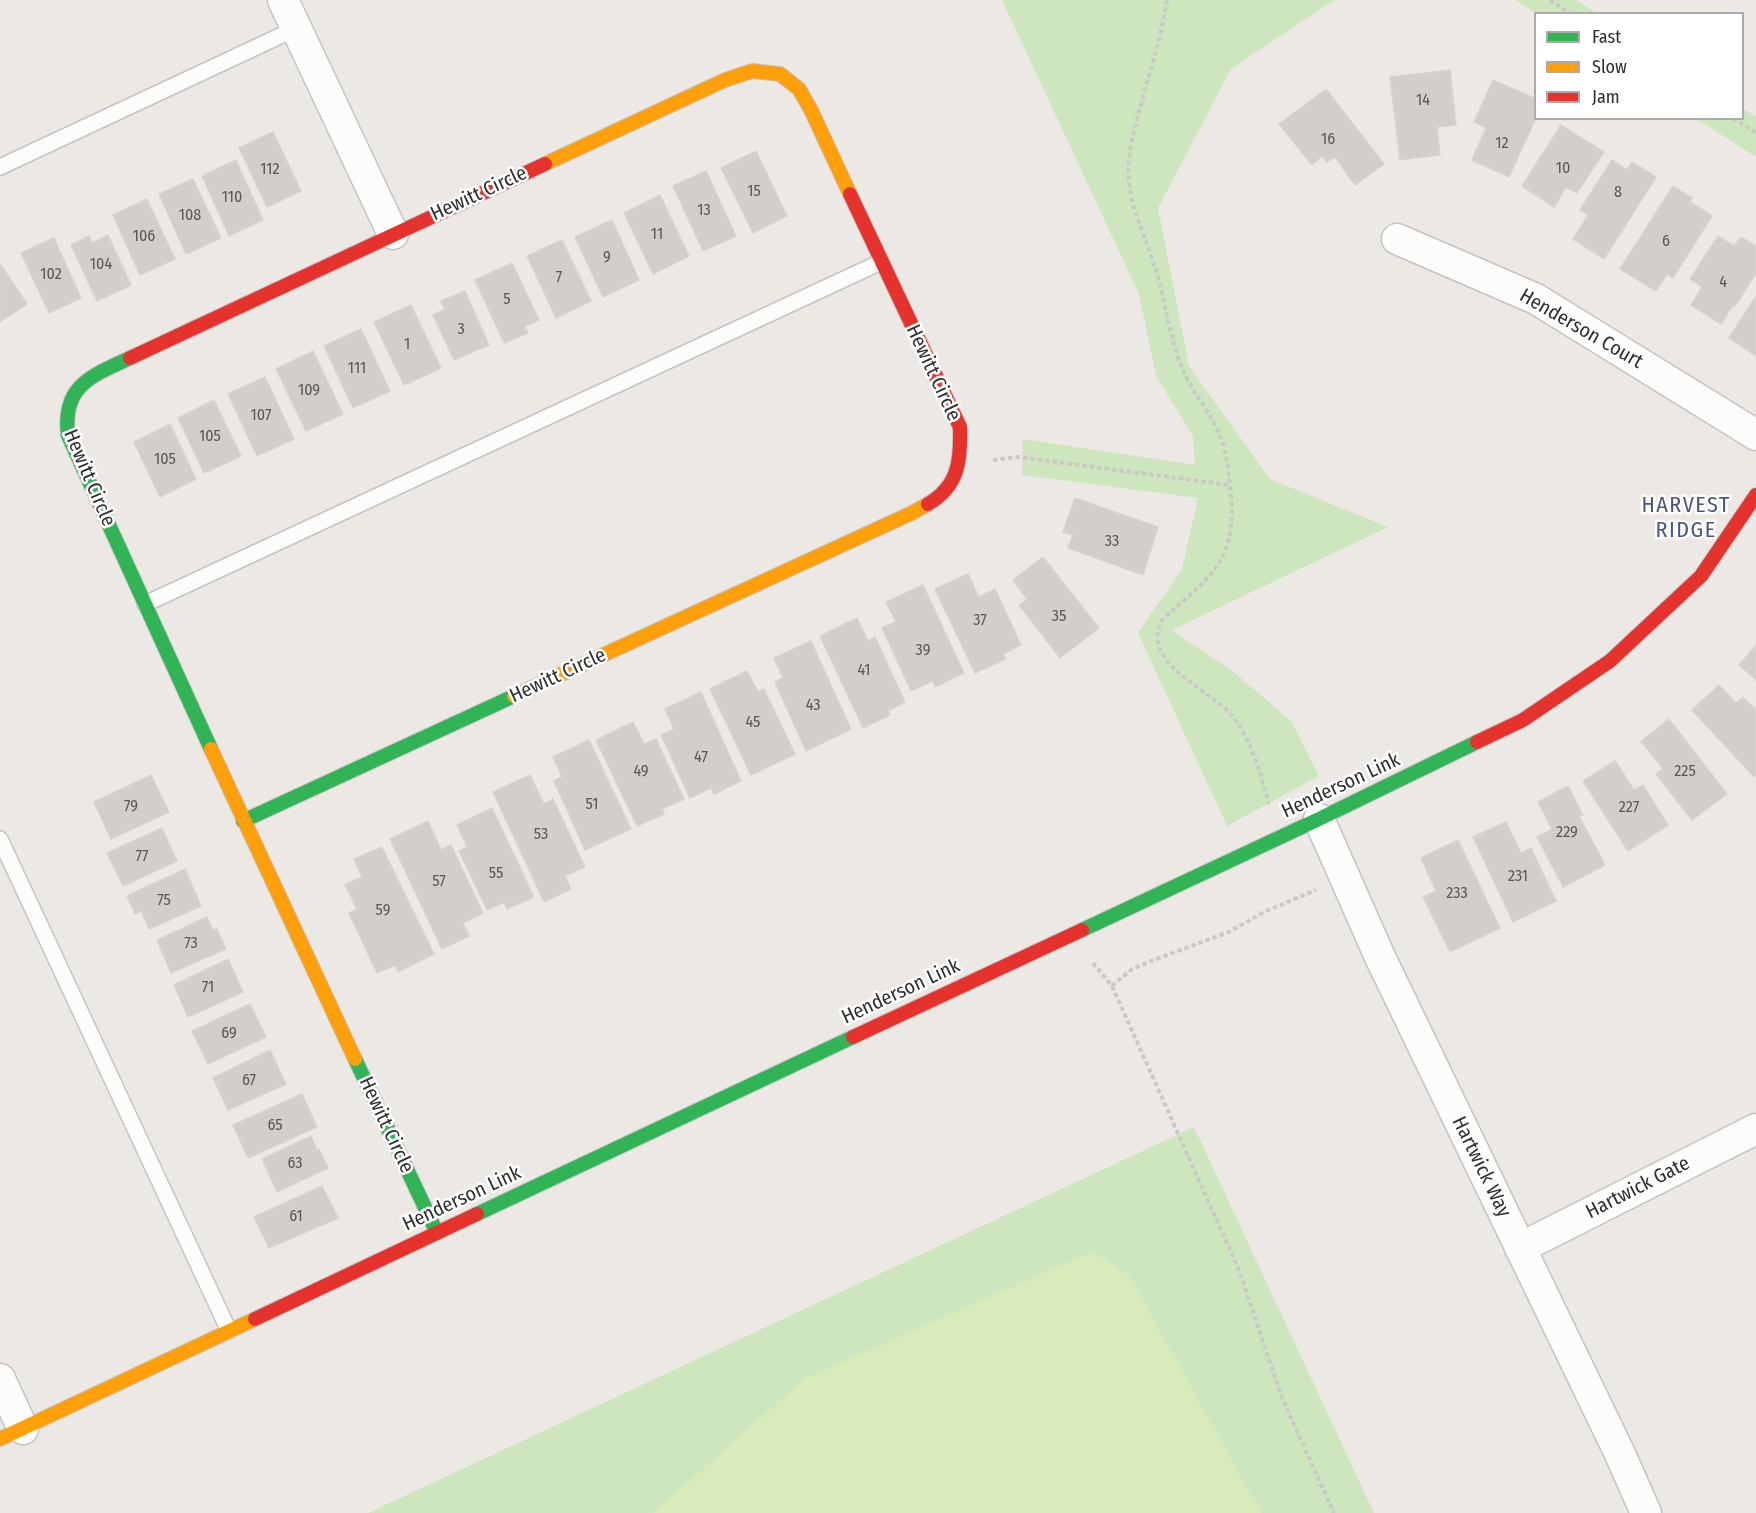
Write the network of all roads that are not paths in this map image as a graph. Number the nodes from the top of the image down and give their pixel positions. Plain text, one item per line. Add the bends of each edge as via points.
1 (283, 0) edge
2 (297, 28) junction
3 (0, 167) edge
4 (393, 234) junction
5 (1397, 239) dead end
6 (881, 262) junction
7 (1756, 435) edge
8 (1756, 495) edge
9 (145, 604) junction
10 (1319, 819) junction
11 (243, 821) junction
12 (0, 839) edge
13 (1756, 1129) edge
14 (437, 1233) junction
15 (1520, 1248) junction
16 (229, 1331) junction
17 (0, 1379) edge
18 (12, 1434) edge
19 (1646, 1513) edge

1 - 2 street
2 - 3 lane
2 - 4 street
4 - 6 street, Hewitt Circle via 752,71 780,74 799,89
4 - 9 street, Hewitt Circle via 98,373 70,400 65,417 68,435
5 - 7 street, Henderson Court via 1536,299
6 - 9 lane
6 - 11 street, Hewitt Circle via 960,427 958,464 953,480 940,497
8 - 10 street, Henderson Link via 1701,576 1610,661 1523,720
9 - 11 street, Hewitt Circle
10 - 14 street, Henderson Link
10 - 15 street, Hartwick Way via 1380,957
11 - 14 street, Hewitt Circle
12 - 16 lane
13 - 15 street, Hartwick Gate
14 - 16 street, Henderson Link
15 - 19 street, Hartwick Way
16 - 18 street, Henderson Link
17 - 18 street

